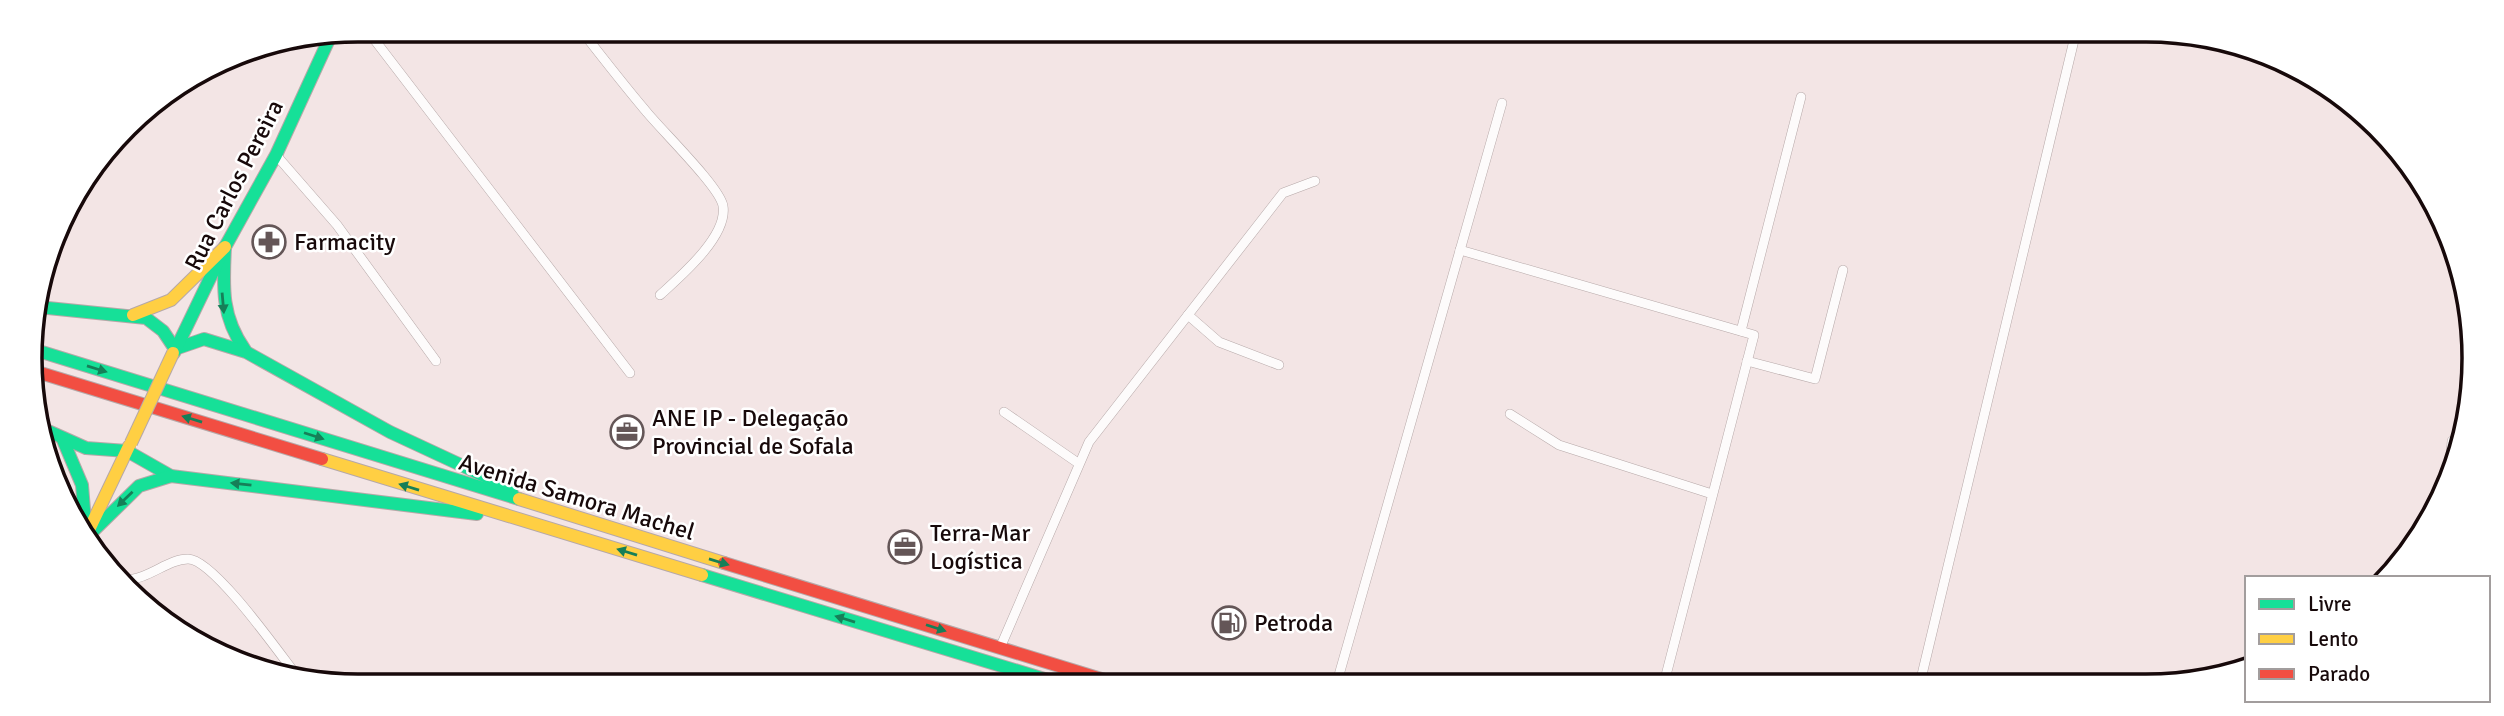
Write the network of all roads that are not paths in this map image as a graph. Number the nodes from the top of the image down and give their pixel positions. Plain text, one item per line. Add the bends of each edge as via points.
1 (376, 42) edge
2 (591, 42) edge
3 (2074, 42) edge
4 (327, 44) edge
5 (1801, 97) dead end
6 (1502, 103) dead end
7 (276, 155) junction
8 (1315, 181) dead end
9 (225, 247) junction
10 (1460, 250) junction
11 (1843, 270) dead end
12 (660, 295) dead end
13 (46, 308) edge
14 (133, 315) junction
15 (1188, 316) junction
16 (1741, 331) junction
17 (174, 351) junction
18 (42, 352) edge
19 (246, 352) junction
20 (436, 360) dead end
21 (1747, 360) junction
22 (1279, 365) dead end
23 (630, 373) dead end
24 (43, 374) edge
25 (1004, 412) dead end
26 (1510, 414) dead end
27 (51, 433) edge
28 (63, 439) junction
29 (129, 447) junction
30 (1078, 463) junction
31 (171, 476) junction
32 (1712, 494) junction
33 (526, 502) junction
34 (503, 516) junction
35 (86, 519) edge
36 (90, 526) edge
37 (92, 529) edge
38 (134, 580) edge
39 (1000, 648) junction
40 (289, 666) edge
41 (1028, 674) edge
42 (1087, 674) edge
43 (1339, 674) edge
44 (1666, 674) edge
45 (1922, 674) edge

1 - 23 street
2 - 12 street via 723,205 715,239
3 - 45 street
4 - 7 main road, Rua Carlos Pereira
5 - 16 street
6 - 10 street
7 - 9 main road, Rua Carlos Pereira
7 - 20 street via 337,225
8 - 15 street via 1283,193
9 - 14 main road via 171,300
9 - 17 main road, Rua Carlos Pereira
9 -> 19 main road via 223,311 229,330
10 - 16 street
10 - 43 street
11 - 21 street via 1815,379
13 - 14 main road
14 - 17 main road via 155,323
15 - 22 street via 1219,342
15 - 30 street via 1089,442
16 - 21 street via 1754,335
17 - 19 main road via 204,339
17 - 29 main road, Rua Carlos Pereira, bridge
18 -> 33 main road, Avenida Samora Machel
19 - 33 main road via 390,432 491,479
21 - 32 street
34 -> 24 main road, Avenida Samora Machel
25 - 30 street
26 - 32 street via 1559,445
27 - 28 main road
28 - 29 main road via 86,448
28 - 35 main road via 80,470
29 - 31 main road
29 - 36 main road, Rua Carlos Pereira
30 - 39 street
34 -> 31 main road
31 -> 37 main road via 139,486
32 - 44 street
33 -> 39 main road, Avenida Samora Machel
41 -> 34 main road, Avenida Samora Machel
38 - 40 street via 180,560 195,560 222,580
39 - 42 main road, Avenida Samora Machel

